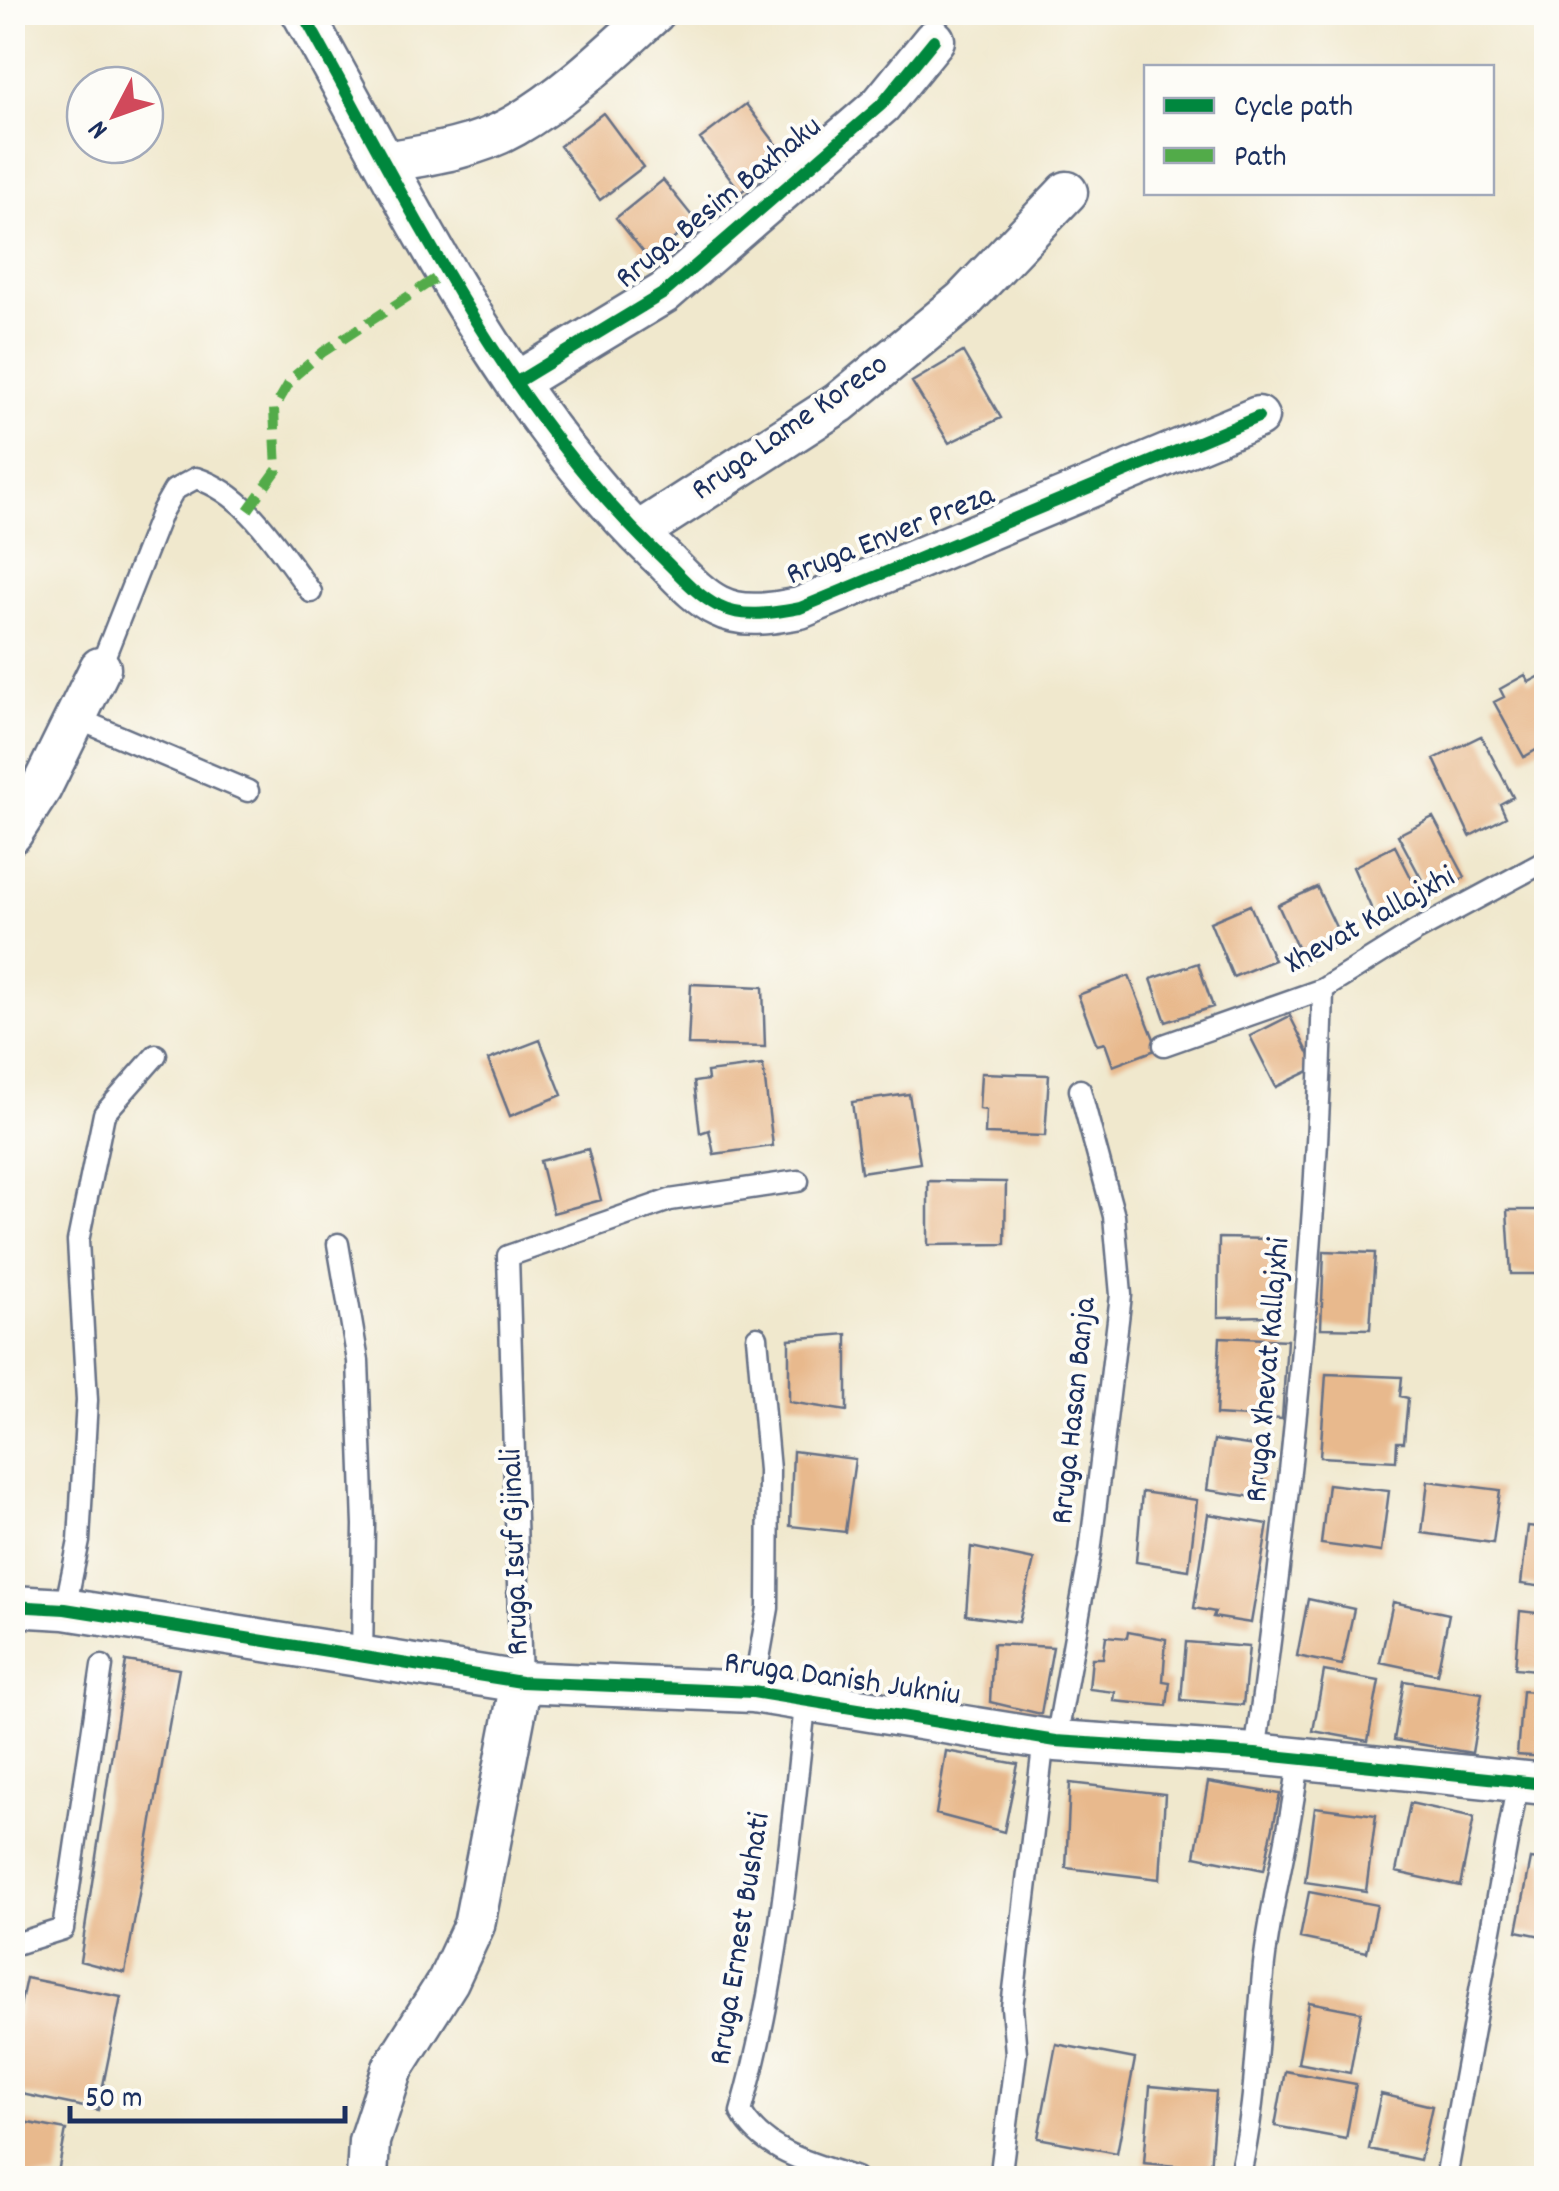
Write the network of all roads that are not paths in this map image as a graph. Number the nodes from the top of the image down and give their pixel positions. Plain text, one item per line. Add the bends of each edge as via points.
1 (302, 12) edge
2 (655, 12) edge
3 (934, 40) dead end
4 (386, 162) junction
5 (1067, 192) dead end
6 (518, 382) junction
7 (1258, 417) dead end
8 (636, 532) junction
9 (311, 592) dead end
10 (100, 668) joint
11 (76, 718) junction
12 (248, 790) dead end
13 (12, 833) edge
14 (1544, 862) edge
15 (1323, 989) junction
16 (1164, 1045) dead end
17 (156, 1055) dead end
18 (1080, 1090) dead end
19 (798, 1181) dead end
20 (338, 1244) dead end
21 (757, 1337) dead end
22 (12, 1606) edge
23 (65, 1609) junction
24 (362, 1660) junction
25 (102, 1666) dead end
26 (521, 1682) junction
27 (753, 1692) junction
28 (806, 1698) junction
29 (1050, 1740) junction
30 (1255, 1754) junction
31 (1299, 1758) junction
32 (1532, 1782) edge
33 (12, 1945) edge
34 (1002, 2164) dead end
35 (366, 2178) edge
36 (856, 2178) edge
37 (1238, 2178) edge
38 (1446, 2178) edge

1 - 4 street, Rruga Enver Preza
2 - 4 street via 588,73 512,127 440,153
3 - 6 street, Rruga Besim Baxhaku via 881,106 664,294
4 - 6 street, Rruga Enver Preza via 444,273
5 - 8 street, Rruga Lame Koreco via 963,301 839,403
6 - 8 street, Rruga Enver Preza
7 - 8 street, Rruga Enver Preza via 800,608 761,615 718,607
9 - 10 lane via 224,486 196,478 174,490 162,511
10 - 11 street
11 - 12 lane
11 - 13 street
14 - 15 lane, Xhevat Kallajxhi
15 - 16 lane, Xhevat Kallajxhi
15 - 30 lane, Rruga Xhevat Kallajxhi via 1288,1516
17 - 23 lane via 104,1114 78,1241 87,1400 78,1542
18 - 29 lane, Rruga Hasan Banja via 1114,1216 1121,1295 1090,1553
19 - 26 lane, Rruga Isuf Gjinali via 670,1200 508,1256
20 - 24 lane via 358,1361
21 - 27 lane via 769,1470 768,1608
22 - 23 street, Rruga Danish Jukniu
23 - 24 street, Rruga Danish Jukniu
24 - 26 street, Rruga Danish Jukniu
25 - 33 lane via 64,1929
26 - 27 street, Rruga Danish Jukniu
26 - 35 street, Rruga Isuf Gjinali via 474,1925 448,1982 393,2068 369,2142
27 - 28 street, Rruga Danish Jukniu
28 - 29 street, Rruga Danish Jukniu
28 - 36 lane, Rruga Ernest Bushati via 767,2015 741,2112 754,2134 782,2152
29 - 30 street, Rruga Danish Jukniu
29 - 34 lane, Rruga Hasan Banja via 1012,2007 1016,2053
30 - 31 street, Rruga Danish Jukniu
31 - 32 street, Rruga Danish Jukniu
31 - 37 lane via 1264,1962 1254,2117
32 - 38 lane

